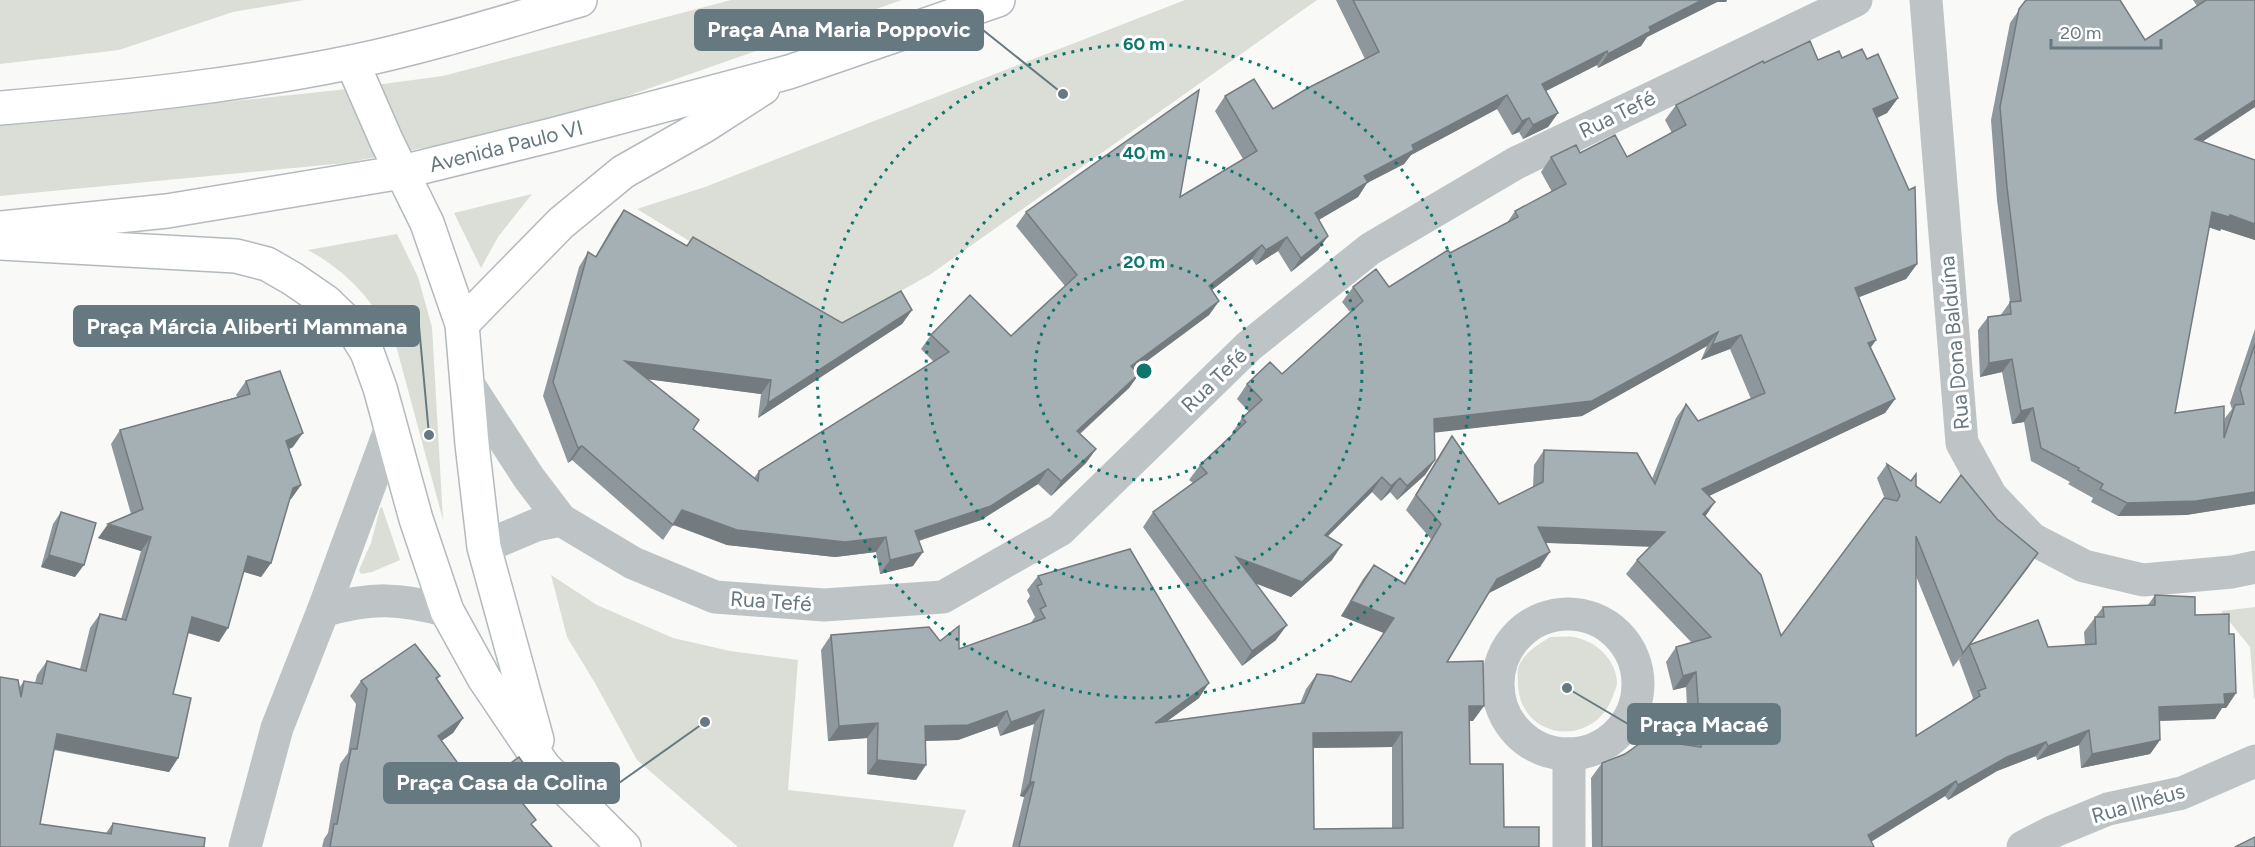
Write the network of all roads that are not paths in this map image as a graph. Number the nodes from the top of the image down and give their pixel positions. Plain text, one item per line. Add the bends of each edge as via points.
1 (580, 0) edge
2 (998, 0) edge
3 (1856, 0) edge
4 (1926, 0) edge
5 (352, 62) junction
6 (789, 72) junction
7 (0, 108) edge
8 (402, 172) junction
9 (0, 228) edge
10 (0, 243) edge
11 (462, 324) junction
12 (468, 384) junction
13 (390, 430) junction
14 (561, 520) junction
15 (484, 547) junction
16 (2255, 567) edge
17 (447, 610) junction
18 (323, 611) junction
19 (1569, 754) junction
20 (2255, 761) edge
21 (544, 767) junction
22 (245, 847) edge
23 (624, 847) edge
24 (1569, 847) edge
25 (2023, 847) edge

1 - 5 main road
2 - 6 main road, Avenida Paulo VI
3 - 14 street, Rua Tefé via 1516,163 1370,249 1249,346 1060,530 943,597 824,604 715,597 633,563
4 - 16 street, Rua Dona Balduína via 1962,443 1991,496 2032,539 2084,566 2143,580
5 - 7 main road via 172,92
5 - 8 main road
6 - 8 main road, Avenida Paulo VI
6 - 11 main road via 623,172 561,223
8 - 9 main road, Avenida Paulo VI via 167,211
8 - 11 main road via 427,223
10 - 13 main road via 236,256 267,264 325,301 351,326 367,352
11 - 12 main road
12 - 14 street, Rua Tefé
12 - 15 main road
13 - 17 main road
13 - 18 street
14 - 15 street via 536,525
15 - 21 main road
17 - 18 street via 417,602 385,600 354,602
17 - 21 main road via 484,678
18 - 22 street via 277,728
19 - 19 street via 1590,750 1617,735 1634,712 1639,686 1637,669 1618,634 1603,621 1570,613 1552,615 1521,630 1504,652 1498,682 1499,699 1517,732 1548,752
19 - 24 street
20 - 25 street, Rua Ilhéus via 2182,793 2108,809
21 - 23 main road

